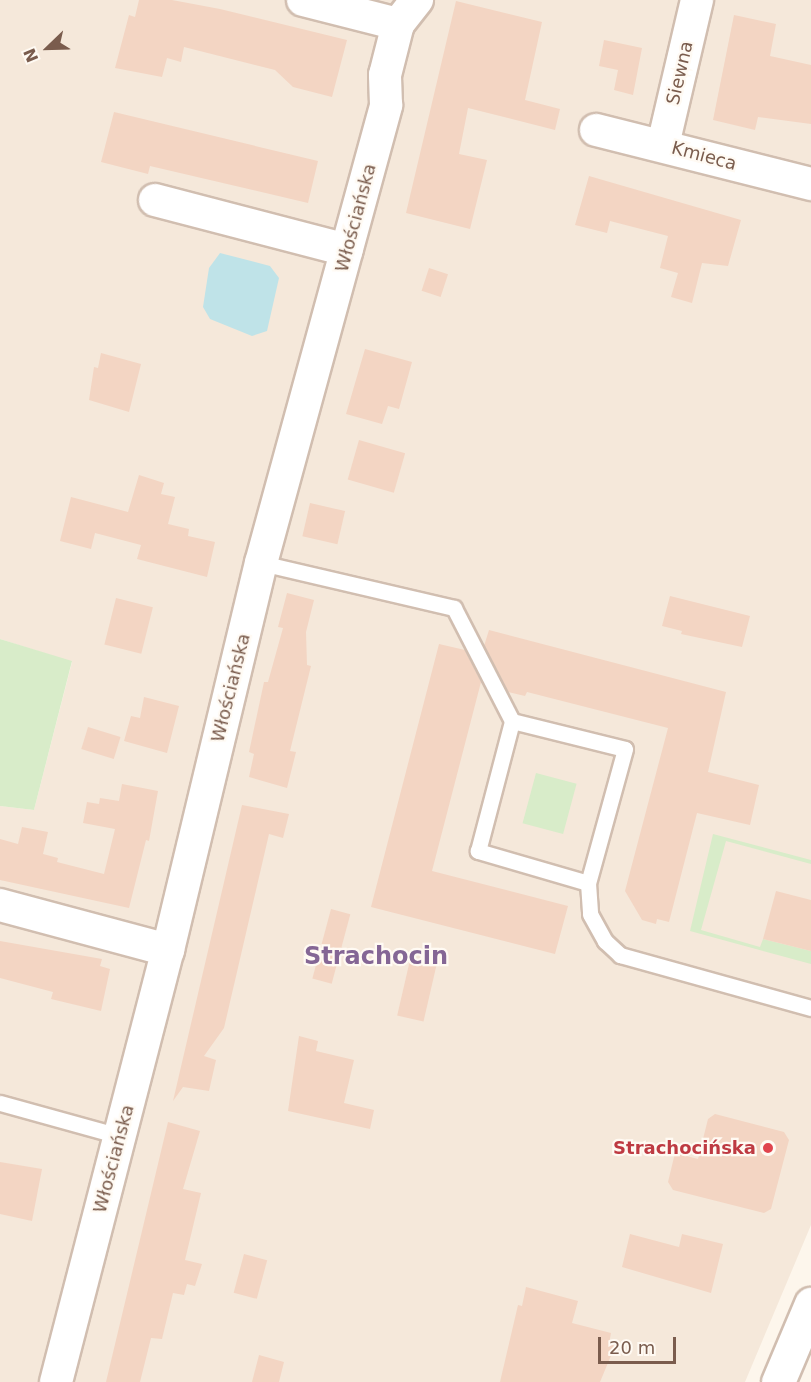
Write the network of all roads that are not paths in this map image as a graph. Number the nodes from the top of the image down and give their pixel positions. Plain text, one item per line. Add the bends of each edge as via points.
1 (303, 0) edge
2 (417, 0) edge
3 (697, 0) edge
4 (398, 24) junction
5 (596, 130) dead end
6 (663, 145) junction
7 (811, 184) edge
8 (155, 200) dead end
9 (347, 250) junction
10 (261, 563) junction
11 (512, 721) junction
12 (588, 883) junction
13 (0, 905) edge
14 (168, 950) junction
15 (811, 1008) edge
16 (0, 1103) edge
17 (120, 1136) junction
18 (811, 1304) edge
19 (56, 1382) edge
20 (778, 1382) edge

1 - 4 street
2 - 4 street, Włościańska
3 - 6 street, Siewna
4 - 9 street, Włościańska via 385,75 386,105
5 - 6 street, Kmieca
6 - 7 street, Kmieca
8 - 9 street
9 - 10 street, Włościańska
10 - 11 lane via 454,608
10 - 14 street, Włościańska
11 - 12 lane via 478,851
11 - 12 lane via 625,749
12 - 15 lane via 590,914 605,941 620,955
13 - 14 street
14 - 17 street, Włościańska
16 - 17 lane
17 - 19 street, Włościańska
18 - 20 main road

